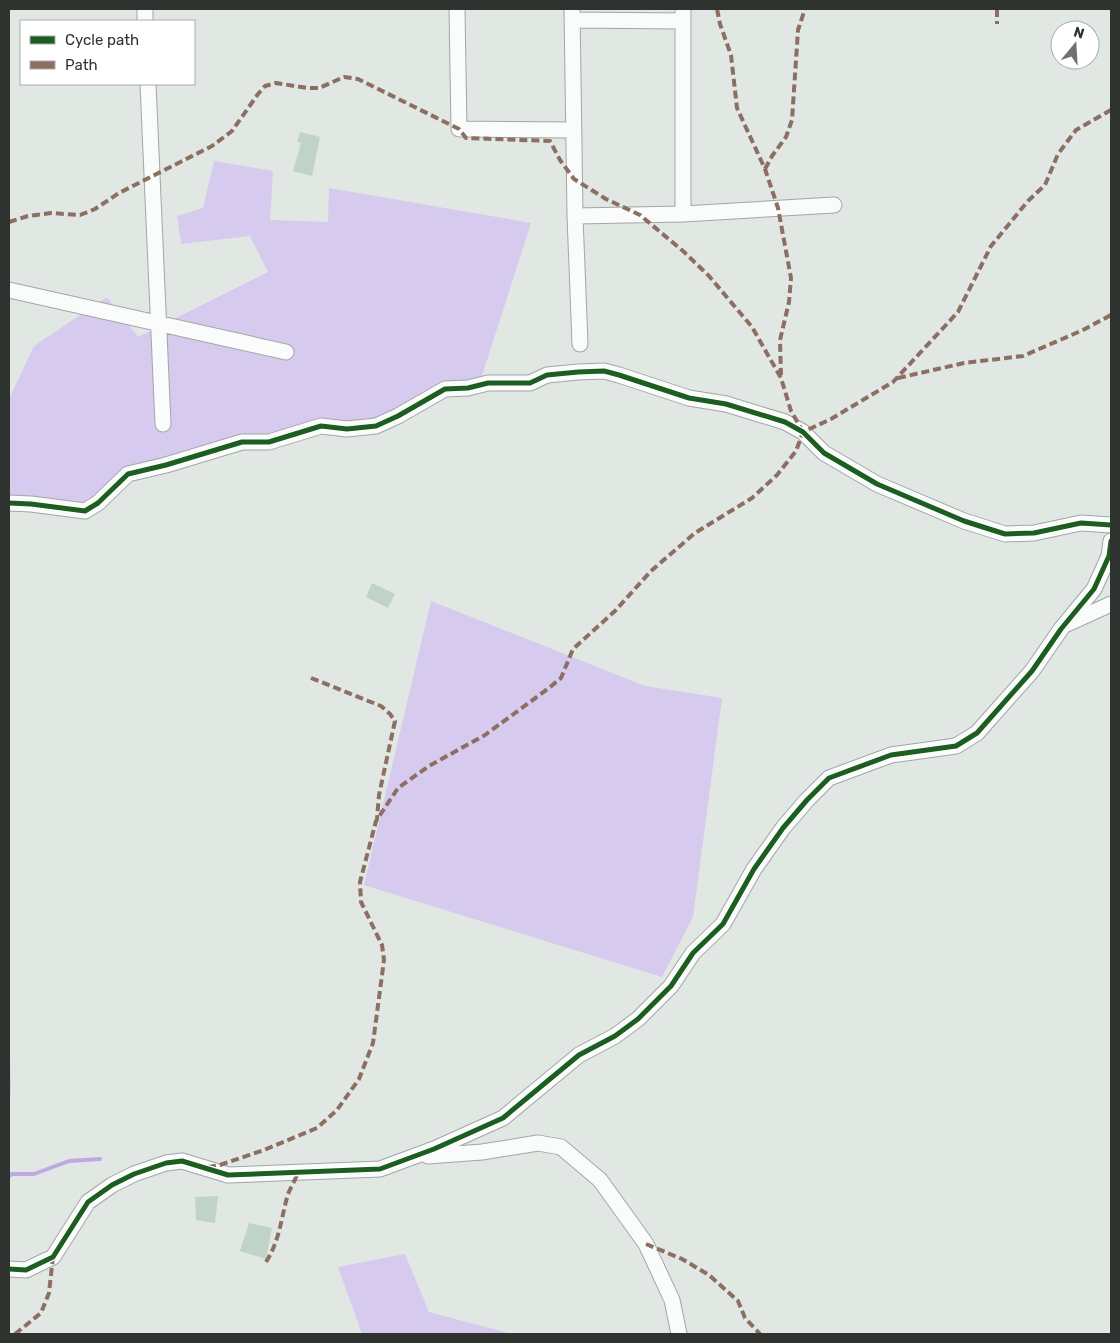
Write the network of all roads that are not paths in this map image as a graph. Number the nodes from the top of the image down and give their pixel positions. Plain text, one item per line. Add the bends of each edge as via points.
1 (457, 9) edge
2 (572, 14) edge
3 (683, 15) edge
4 (148, 85) edge
5 (574, 130) junction
6 (834, 205) dead end
7 (683, 214) junction
8 (575, 216) junction
9 (9, 290) edge
10 (159, 323) junction
11 (580, 344) dead end
12 (286, 352) dead end
13 (163, 424) dead end
14 (9, 503) edge
15 (1111, 526) edge
16 (1111, 541) edge
17 (1111, 604) edge
18 (1064, 626) junction
19 (411, 1158) junction
20 (9, 1269) edge
21 (679, 1334) edge

1 - 5 street via 459,129
2 - 3 street
2 - 5 street
3 - 7 street
4 - 10 street
5 - 8 street
6 - 7 street
7 - 8 street
8 - 11 street
9 - 10 street
10 - 12 street
10 - 13 street
14 - 15 street via 85,511 128,474 242,442 269,442 321,426 376,426 445,389 488,383 530,383 547,376 604,371 689,398 726,404 785,422 803,432 824,453 877,484 964,521 1005,534 1034,533 1082,523
16 - 18 street via 1109,556 1094,589
17 - 18 street
18 - 19 street via 1032,671 977,733 956,746 891,755 830,778 783,828 754,869 723,924 693,953 670,986 638,1019 615,1036 579,1055 503,1118
19 - 20 street via 380,1169 228,1175 182,1161 166,1164 134,1174 88,1202 52,1257 26,1270
19 - 21 street via 482,1152 538,1142 561,1147 600,1180 646,1244 672,1300

